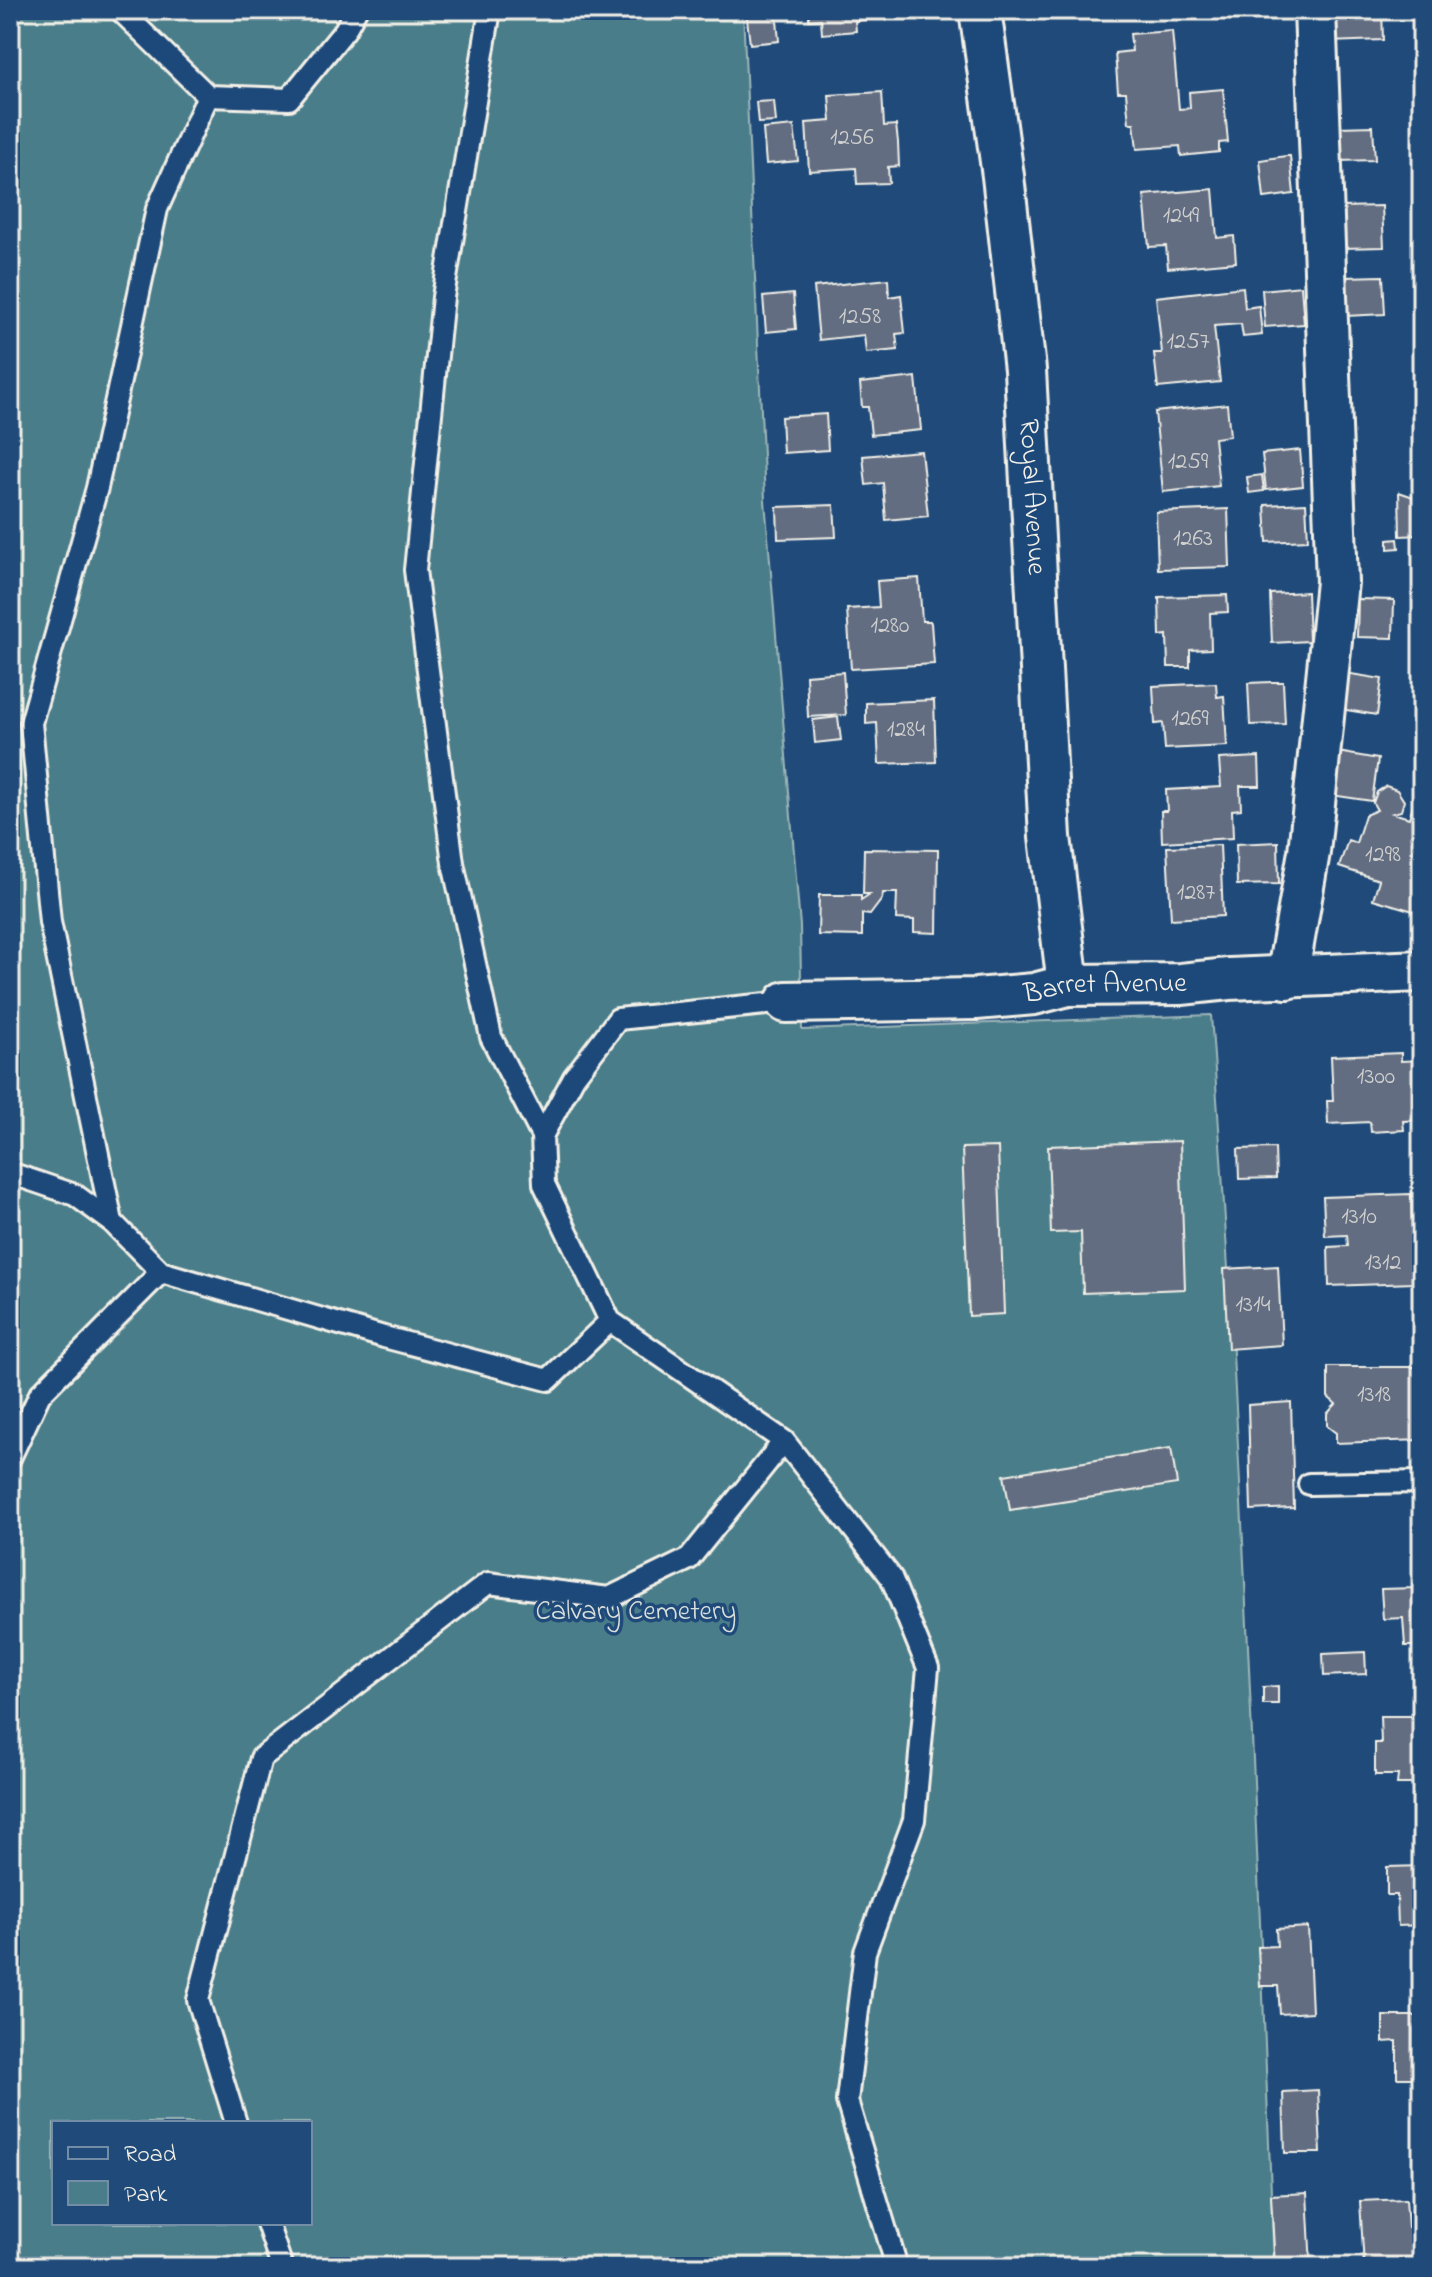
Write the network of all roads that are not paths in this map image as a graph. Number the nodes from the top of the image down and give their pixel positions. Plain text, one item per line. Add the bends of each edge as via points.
1 (120, 10) edge
2 (356, 10) edge
3 (490, 10) edge
4 (980, 10) edge
5 (1315, 10) edge
6 (208, 96) junction
7 (1422, 971) edge
8 (1287, 978) junction
9 (1068, 985) junction
10 (786, 1002) joint
11 (542, 1136) junction
12 (10, 1173) edge
13 (112, 1222) junction
14 (161, 1272) junction
15 (610, 1321) junction
16 (784, 1441) junction
17 (10, 1458) edge
18 (1422, 1482) edge
19 (1309, 1484) dead end
20 (235, 2121) edge
21 (268, 2225) edge
22 (282, 2267) edge
23 (897, 2267) edge

1 - 6 lane
2 - 6 lane via 289,99
3 - 11 lane via 443,297 415,570 453,863 491,1037
4 - 9 street, Royal Avenue via 1025,370 1050,837
5 - 8 street via 1337,582 1309,852
6 - 13 lane via 157,209 97,488 31,723 50,922
7 - 8 street, Barret Avenue
8 - 9 street, Barret Avenue
9 - 10 street, Barret Avenue via 976,999
10 - 11 lane via 618,1019 574,1077
11 - 15 lane via 544,1184
12 - 13 lane via 75,1195
13 - 14 lane
14 - 15 lane via 548,1380
14 - 17 lane via 40,1394
15 - 16 lane
16 - 20 lane via 689,1559 609,1598 488,1583 261,1758 198,2000
16 - 23 lane via 891,1577 928,1668 914,1820 865,1952 847,2101
18 - 19 lane
21 - 22 lane

